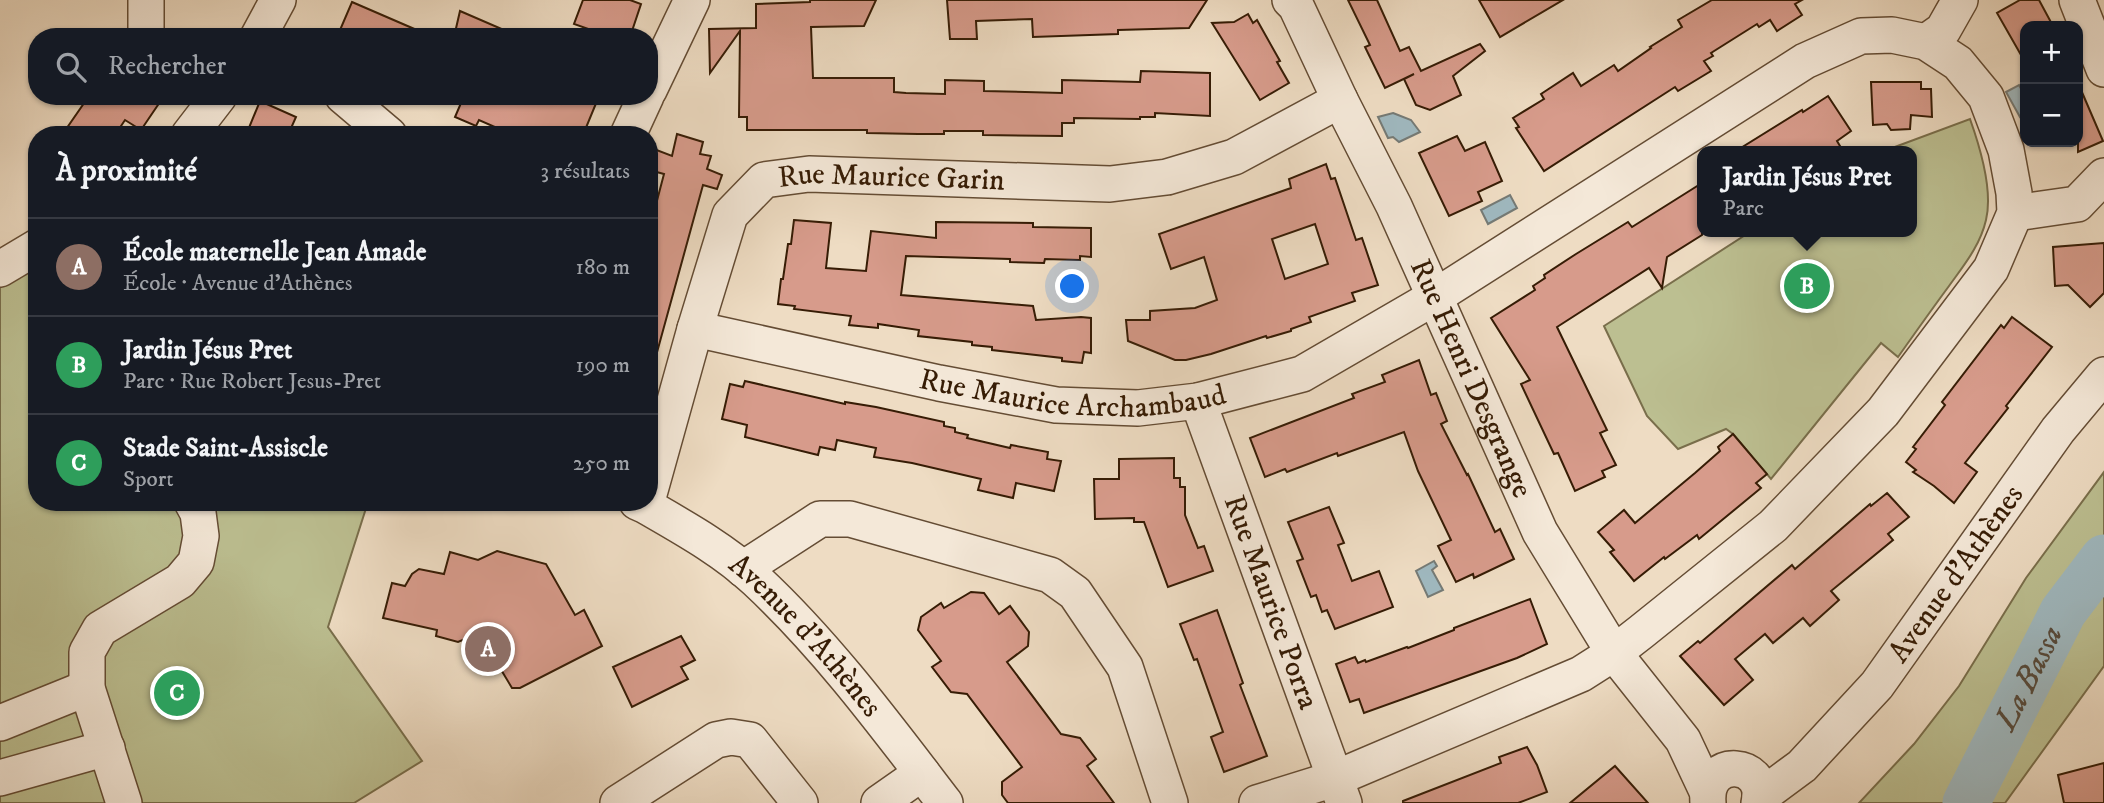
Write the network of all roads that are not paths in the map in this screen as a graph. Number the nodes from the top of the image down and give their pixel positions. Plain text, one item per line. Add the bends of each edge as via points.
1 (146, 0) edge
2 (692, 0) edge
3 (1290, 0) edge
4 (1960, 0) edge
5 (2077, 0) edge
6 (146, 28) edge
7 (1926, 42) junction
8 (2104, 69) edge
9 (658, 71) edge
10 (1340, 100) junction
11 (212, 105) edge
12 (353, 105) edge
13 (642, 105) edge
14 (196, 126) edge
15 (378, 126) edge
16 (632, 126) edge
17 (2104, 176) edge
18 (2015, 213) junction
19 (28, 252) edge
20 (0, 269) edge
21 (1433, 298) junction
22 (695, 329) junction
23 (2104, 374) edge
24 (1198, 401) junction
25 (658, 456) edge
26 (658, 510) edge
27 (197, 511) edge
28 (743, 569) junction
29 (1614, 653) junction
30 (87, 688) junction
31 (0, 723) edge
32 (107, 748) junction
33 (922, 773) junction
34 (0, 778) edge
35 (1736, 790) edge
36 (1339, 791) edge
37 (124, 803) edge
38 (618, 803) edge
39 (800, 803) edge
40 (879, 803) edge
41 (945, 803) edge
42 (1170, 803) edge
43 (1257, 803) edge

1 - 6 street
2 - 9 street
3 - 10 street, Rue Henri Desgrange
4 - 7 street via 1943,30
5 - 8 street
7 - 18 street via 1958,63 1986,97 2006,150
7 - 21 street, Rue Maurice Archambaud via 1861,36 1805,61
10 - 21 street, Rue Henri Desgrange via 1394,206
10 - 22 street, Rue Maurice Garin via 1234,157 1167,177 1110,184 809,174 764,180 730,215
11 - 14 street
12 - 15 street
13 - 16 street
17 - 18 street via 2077,204
18 - 29 street via 1991,269 1883,412 1773,526
19 - 20 street
21 - 24 street, Rue Maurice Archambaud via 1302,374
21 - 29 street, Rue Henri Desgrange via 1540,532
22 - 24 street, Rue Maurice Archambaud via 1056,405 1138,408
22 - 25 street, Rue Maurice Garin
23 - 35 street, Avenue d'Athènes via 2058,430 1877,685 1802,766
24 - 36 street, Rue Maurice Porra
26 - 28 street, Avenue d'Athènes
27 - 30 street via 201,536 195,562 180,580 100,629 87,652
28 - 33 street, Avenue d'Athènes via 814,638
28 - 42 street via 820,519 850,519 1050,575 1075,593 1125,667
29 - 35 street, Rue Henri Desgrange via 1683,740
29 - 36 street via 1581,674
30 - 31 street
30 - 32 street
32 - 34 street
32 - 37 street
33 - 40 street
33 - 41 street, Avenue d'Athènes
36 - 43 street
38 - 39 street via 716,740 731,737 750,740

